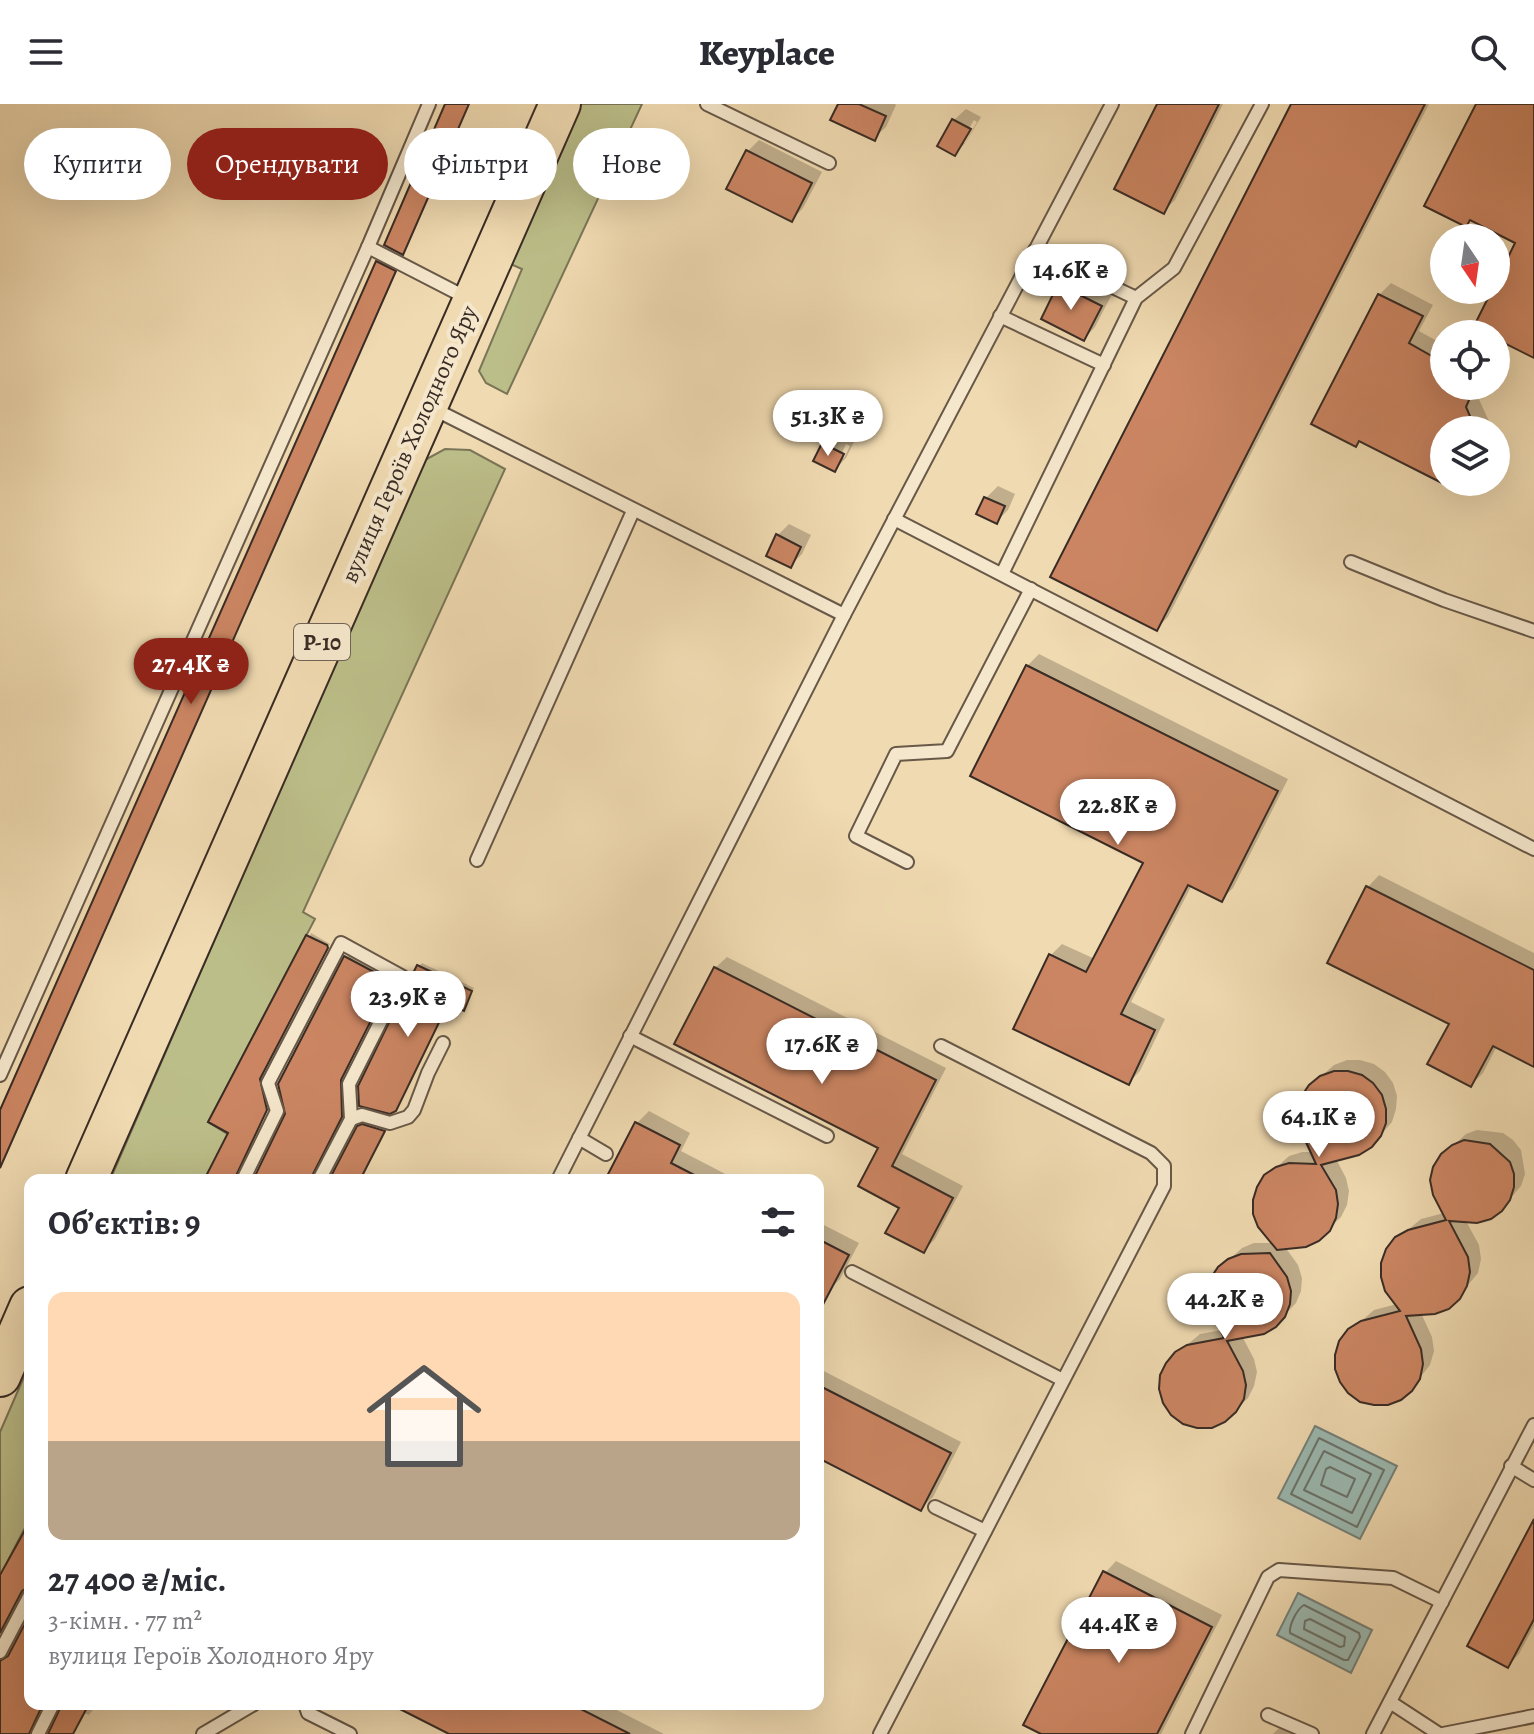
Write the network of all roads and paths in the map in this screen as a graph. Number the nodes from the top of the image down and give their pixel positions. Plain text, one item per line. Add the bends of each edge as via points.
1 (429, 104) edge
2 (560, 104) edge
3 (707, 104) edge
4 (1112, 104) edge
5 (1262, 104) edge
6 (829, 163) dead end
7 (368, 247) junction
8 (1035, 250) junction
9 (1136, 298) junction
10 (472, 301) junction
11 (1000, 316) junction
12 (1104, 365) junction
13 (426, 405) junction
14 (633, 511) junction
15 (894, 519) junction
16 (1351, 562) dead end
17 (1002, 574) junction
18 (1031, 589) junction
19 (844, 615) junction
20 (1534, 631) edge
21 (1534, 849) edge
22 (477, 860) dead end
23 (907, 862) dead end
24 (630, 1036) junction
25 (443, 1043) dead end
26 (941, 1046) dead end
27 (0, 1075) edge
28 (351, 1119) junction
29 (827, 1136) dead end
30 (579, 1138) junction
31 (606, 1154) dead end
32 (89, 1174) edge
33 (246, 1174) edge
34 (322, 1174) edge
35 (561, 1174) edge
36 (852, 1272) dead end
37 (24, 1324) edge
38 (9, 1365) edge
39 (1063, 1380) junction
40 (1534, 1425) edge
41 (1511, 1466) junction
42 (1534, 1480) edge
43 (935, 1507) dead end
44 (985, 1531) junction
45 (1442, 1602) junction
46 (24, 1606) edge
47 (0, 1652) edge
48 (1390, 1702) junction
49 (50, 1710) edge
50 (244, 1710) edge
51 (307, 1710) edge
52 (1268, 1715) dead end
53 (1534, 1716) edge
54 (38, 1734) edge
55 (203, 1734) edge
56 (350, 1734) edge
57 (880, 1734) edge
58 (1192, 1734) edge
59 (1312, 1734) edge
60 (1373, 1734) edge
61 (1441, 1734) edge

1 - 7 lane
2 - 10 main road, вулиця Героїв Холодного Яру / Р-10
3 - 6 lane
4 - 8 lane
5 - 9 lane via 1174,268
7 - 10 lane
7 - 27 lane
8 - 9 lane
8 - 11 lane
9 - 12 lane
10 - 13 main road, вулиця Героїв Холодного Яру / Р-10
11 - 12 lane
11 - 15 lane
12 - 17 lane
13 - 14 lane
13 - 32 main road, вулиця Героїв Холодного Яру / Р-10
14 - 19 lane
14 - 22 lane
15 - 17 lane
15 - 19 lane
16 - 20 lane
17 - 18 lane
18 - 21 lane
18 - 23 lane via 947,751 896,754 856,836
19 - 24 lane
24 - 29 lane
24 - 30 lane
25 - 28 lane via 408,1117 390,1123 362,1115
26 - 39 lane via 1151,1153 1164,1166 1164,1186
28 - 33 lane via 349,1084 403,977 341,943 268,1083 277,1111
28 - 34 lane
30 - 31 lane
30 - 35 lane
36 - 39 lane
37 - 38 main road
39 - 44 lane
40 - 41 lane
41 - 42 lane
41 - 45 lane
43 - 44 lane
44 - 57 lane
45 - 48 lane
45 - 58 lane via 1393,1578 1279,1570 1268,1577
46 - 47 lane
48 - 60 lane
48 - 61 lane
49 - 54 lane
50 - 55 lane
51 - 56 lane
52 - 59 lane
53 - 61 lane

